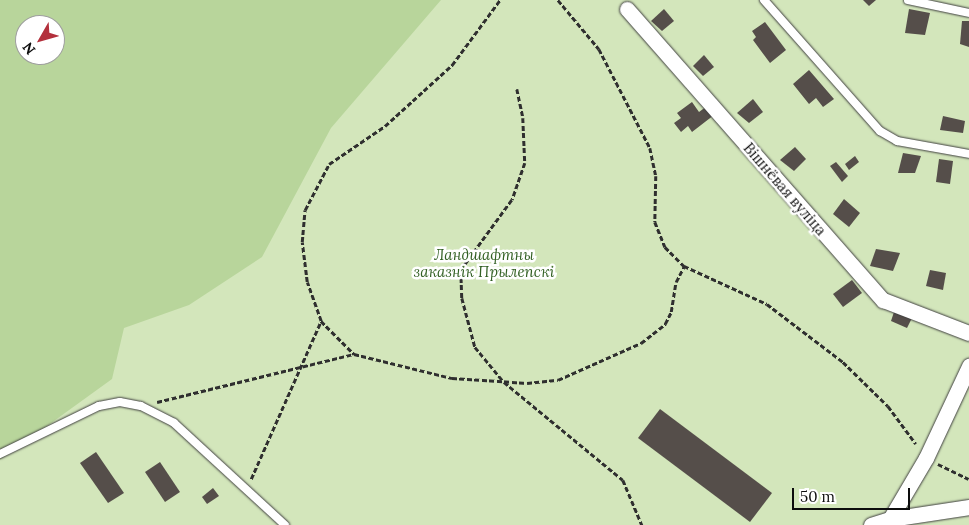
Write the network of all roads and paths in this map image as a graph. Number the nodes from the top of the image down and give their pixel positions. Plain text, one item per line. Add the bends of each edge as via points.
1 (500, 0) edge
2 (558, 0) edge
3 (764, 0) edge
4 (908, 0) edge
5 (627, 9) dead end
6 (969, 12) edge
7 (517, 88) dead end
8 (969, 154) edge
9 (684, 266) junction
10 (321, 321) junction
11 (969, 333) edge
12 (354, 354) junction
13 (969, 366) edge
14 (301, 367) junction
15 (504, 382) junction
16 (141, 406) junction
17 (0, 454) edge
18 (926, 458) junction
19 (969, 479) edge
20 (248, 487) junction
21 (969, 507) edge
22 (890, 518) junction
23 (285, 525) edge
24 (642, 525) edge
25 (871, 525) edge

1 - 10 path via 452,66 385,126 329,164 305,210 302,242 307,282
2 - 9 path via 598,49 650,148 656,176 655,222 665,247
3 - 8 lane via 880,131 897,141
4 - 6 lane
5 - 11 street, Вішнёвая вуліца via 883,300
7 - 15 path via 523,118 525,163 512,200 461,270 462,298 475,347
9 - 15 path via 676,282 671,312 665,324 641,343 558,380
9 - 18 path via 768,304 843,362 888,406
10 - 12 path
10 - 14 path
12 - 14 path
12 - 15 path via 452,378
13 - 18 street
14 - 16 path
14 - 20 path
15 - 24 path via 623,480
16 - 17 lane via 120,402 99,406
16 - 20 lane via 174,423
18 - 19 path
18 - 22 street
20 - 23 lane
21 - 22 street
22 - 25 street

